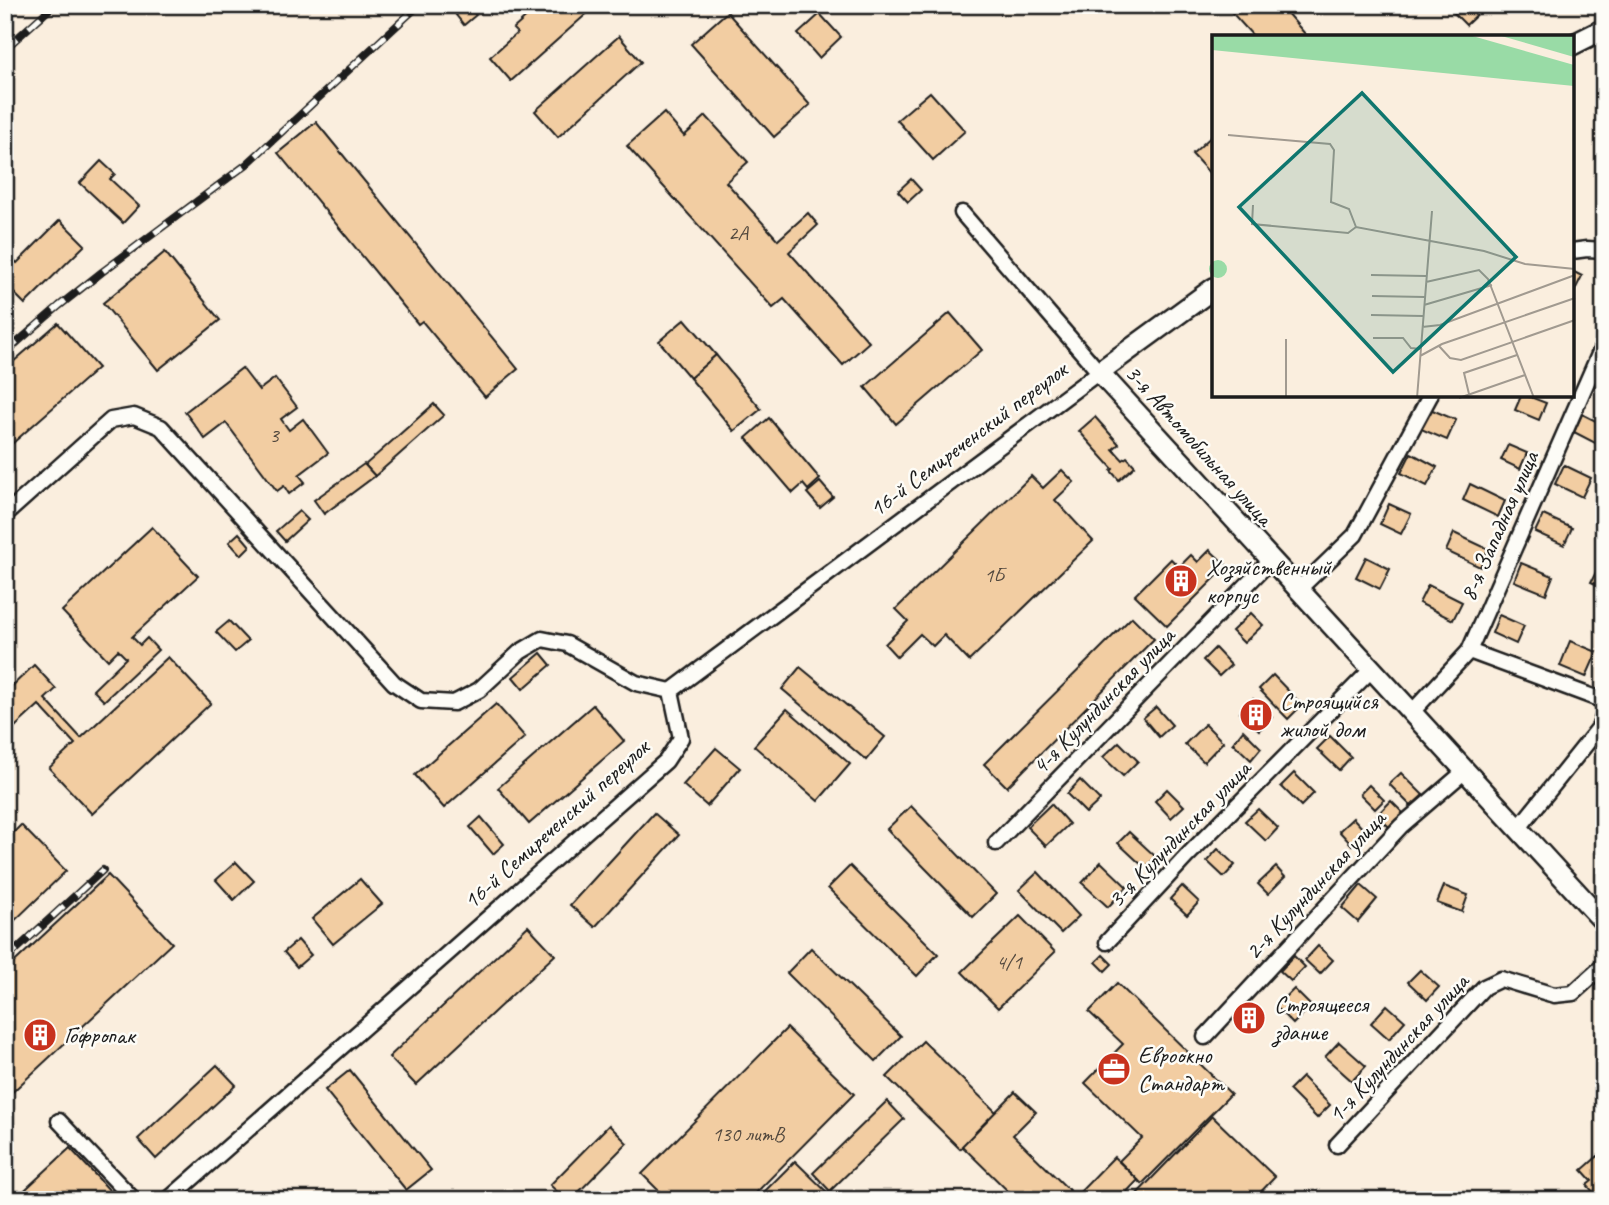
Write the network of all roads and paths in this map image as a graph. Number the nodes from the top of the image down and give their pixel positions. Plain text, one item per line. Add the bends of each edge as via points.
1 (1604, 29) edge
2 (1574, 44) edge
3 (962, 213) dead end
4 (1604, 250) edge
5 (1574, 251) edge
6 (1212, 289) edge
7 (1604, 343) edge
8 (1099, 372) junction
9 (1429, 397) edge
10 (5, 516) edge
11 (1271, 560) junction
12 (1298, 590) junction
13 (1469, 651) junction
14 (1372, 669) junction
15 (671, 691) junction
16 (1604, 701) edge
17 (1412, 712) junction
18 (1604, 715) edge
19 (1465, 771) junction
20 (1518, 829) junction
21 (996, 843) dead end
22 (1604, 922) edge
23 (1107, 942) dead end
24 (1604, 965) edge
25 (1205, 1037) dead end
26 (59, 1121) dead end
27 (1337, 1145) dead end
28 (134, 1200) edge
29 (168, 1200) edge

1 - 2 street
3 - 8 street, 3-я Автомобильная улица
4 - 5 street
6 - 8 street, 16-й Семиреченский переулок
7 - 13 street, 8-я Западная улица
8 - 11 street, 3-я Автомобильная улица
8 - 15 street, 16-й Семиреченский переулок
9 - 12 street via 1355,535
10 - 15 street via 111,420 134,416 161,427 394,683 421,701 454,703 479,690 520,652 542,639 567,644 636,683
11 - 12 street, 3-я Автомобильная улица
11 - 21 street, 4-я Кулундинская улица
12 - 14 street, 3-я Автомобильная улица
13 - 16 street
13 - 17 street, 8-я Западная улица
14 - 17 street, 3-я Автомобильная улица
14 - 23 street, 3-я Кулундинская улица
15 - 29 street, 16-й Семиреченский переулок via 681,738 666,761
17 - 19 street, 3-я Автомобильная улица
18 - 20 street
19 - 20 street, 3-я Автомобильная улица
19 - 25 street, 2-я Кулундинская улица via 1401,826
20 - 22 street, 3-я Автомобильная улица
24 - 27 street, 1-я Кулундинская улица via 1573,992 1554,995 1501,979 1484,987
26 - 28 street

